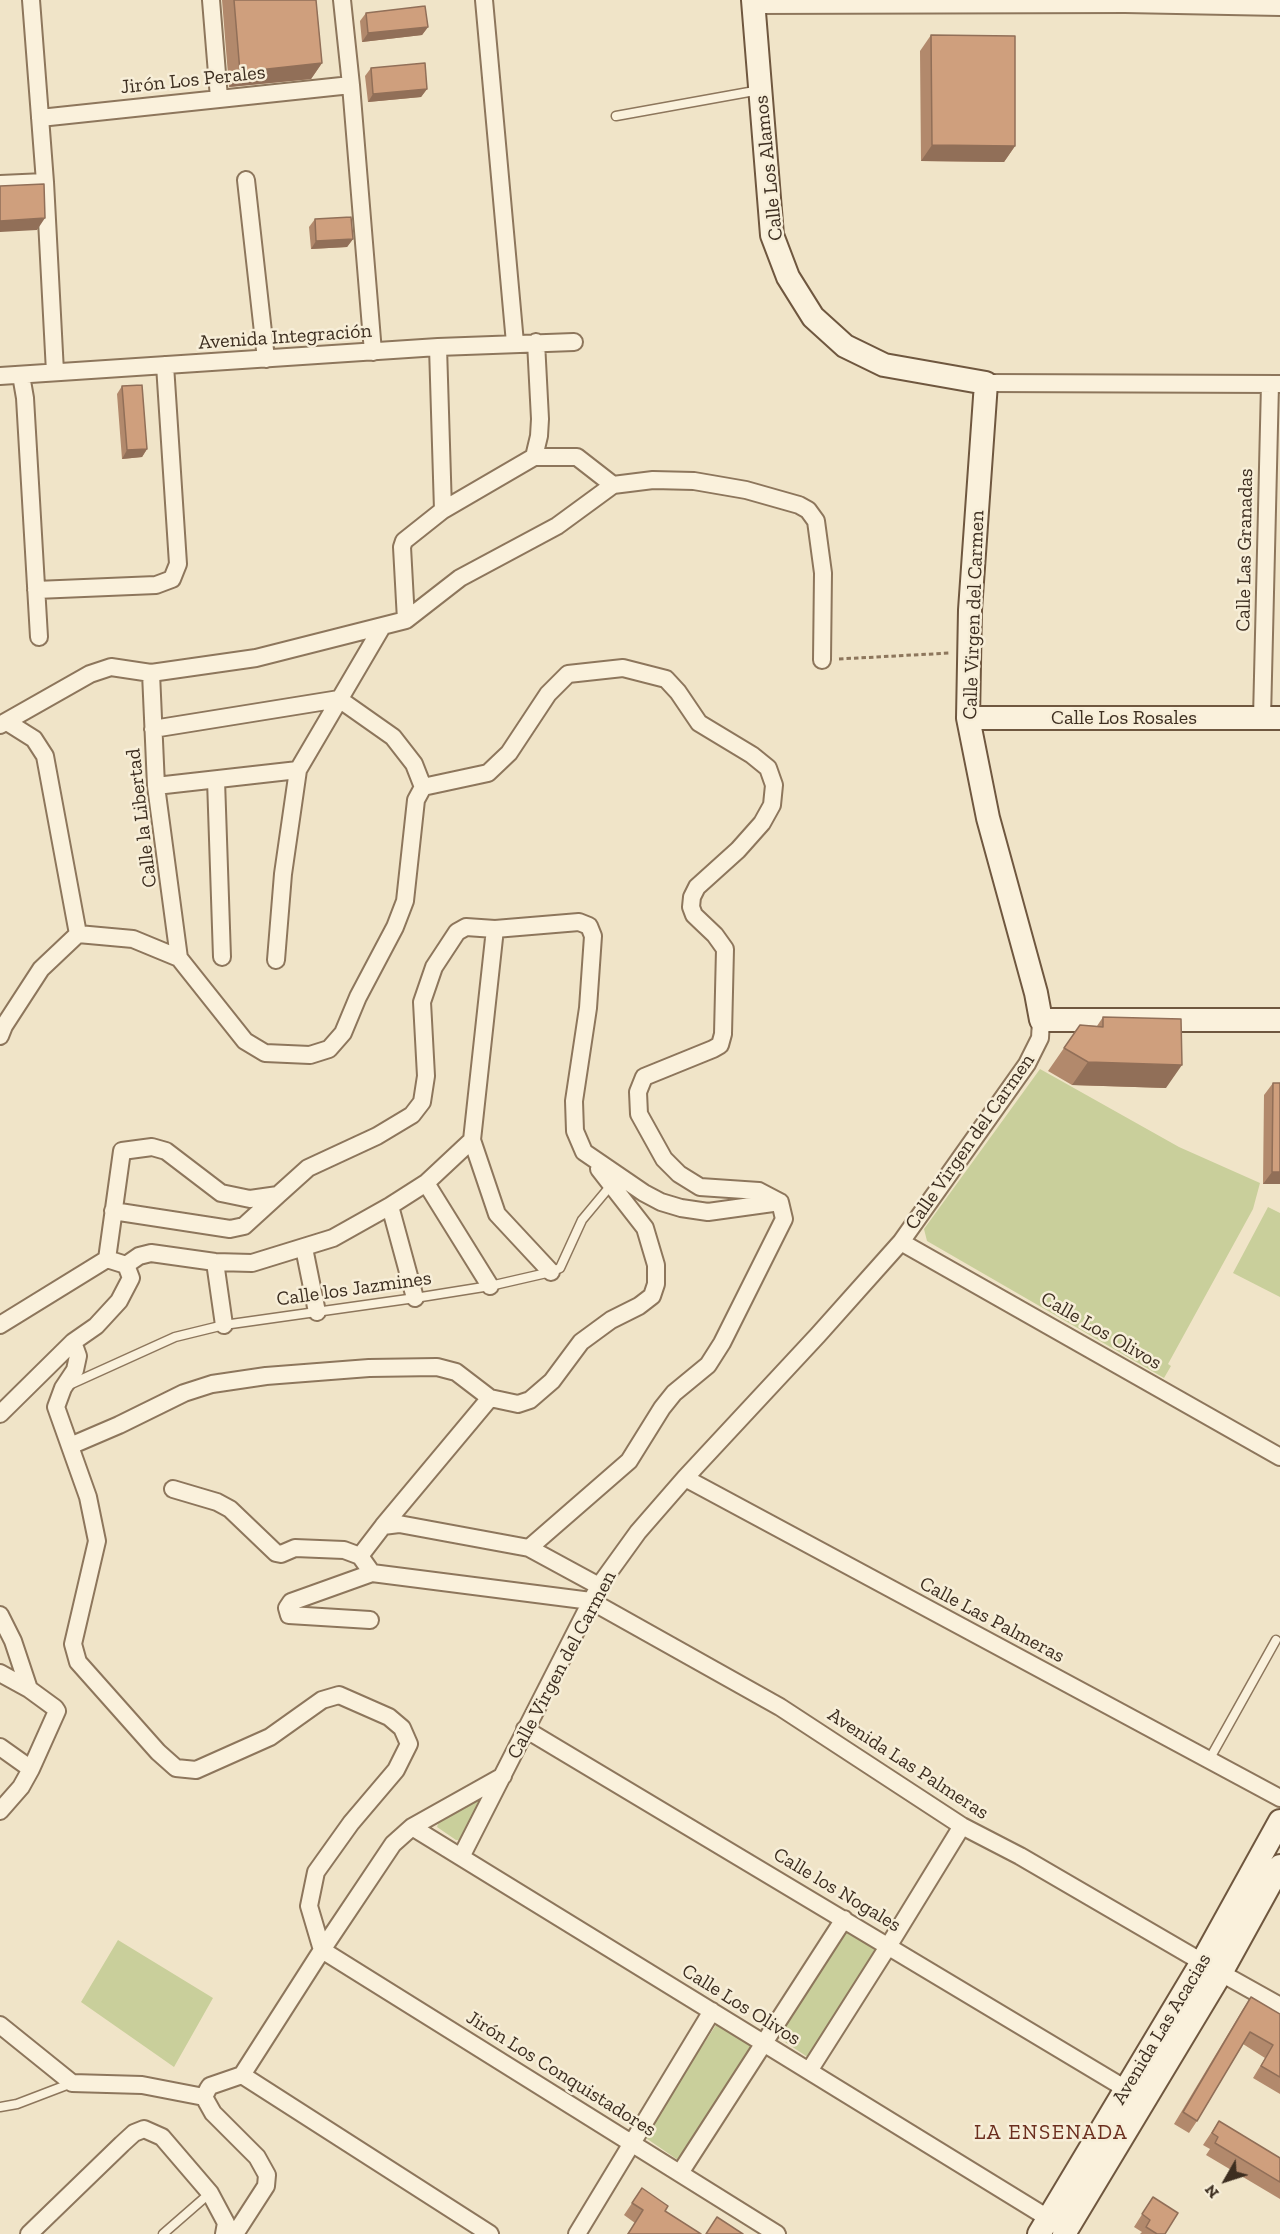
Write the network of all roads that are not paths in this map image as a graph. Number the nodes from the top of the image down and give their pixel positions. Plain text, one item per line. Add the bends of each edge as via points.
1 (31, 0) edge
2 (211, 0) edge
3 (342, 0) edge
4 (484, 0) edge
5 (754, 2) edge
6 (1125, 2) edge
7 (1280, 7) edge
8 (351, 85) junction
9 (760, 90) junction
10 (219, 98) junction
11 (616, 116) dead end
12 (40, 118) junction
13 (246, 180) dead end
14 (45, 182) junction
15 (0, 184) edge
16 (536, 342) junction
17 (574, 342) dead end
18 (515, 343) junction
19 (438, 347) junction
20 (373, 352) junction
21 (266, 359) junction
22 (165, 365) junction
23 (55, 372) junction
24 (21, 375) junction
25 (0, 376) edge
26 (986, 383) junction
27 (1275, 384) edge
28 (534, 458) junction
29 (613, 485) junction
30 (443, 510) junction
31 (36, 590) junction
32 (406, 620) junction
33 (382, 627) junction
34 (39, 637) dead end
35 (822, 660) road end
36 (151, 673) junction
37 (339, 699) junction
38 (968, 718) junction
39 (1271, 718) edge
40 (3, 724) edge
41 (153, 729) junction
42 (298, 770) junction
43 (216, 780) junction
44 (156, 786) junction
45 (423, 787) junction
46 (495, 929) junction
47 (78, 933) junction
48 (222, 957) dead end
49 (179, 958) junction
50 (276, 960) dead end
51 (1041, 1020) junction
52 (1280, 1020) edge
53 (0, 1036) edge
54 (472, 1140) junction
55 (584, 1152) junction
56 (426, 1183) junction
57 (612, 1184) junction
58 (278, 1195) junction
59 (780, 1202) junction
60 (390, 1206) junction
61 (113, 1210) junction
62 (901, 1242) junction
63 (304, 1248) junction
64 (106, 1259) junction
65 (215, 1262) junction
66 (126, 1265) junction
67 (551, 1272) junction
68 (490, 1286) junction
69 (415, 1298) junction
70 (317, 1312) junction
71 (0, 1325) edge
72 (224, 1325) junction
73 (73, 1342) junction
74 (63, 1388) junction
75 (490, 1398) junction
76 (0, 1414) edge
77 (70, 1446) junction
78 (1280, 1457) edge
79 (685, 1478) junction
80 (173, 1489) dead end
81 (383, 1526) junction
82 (529, 1548) junction
83 (360, 1556) junction
84 (372, 1573) junction
85 (599, 1586) junction
86 (591, 1601) junction
87 (0, 1615) edge
88 (370, 1620) dead end
89 (1276, 1640) dead end
90 (0, 1673) edge
91 (29, 1689) junction
92 (525, 1729) junction
93 (0, 1747) edge
94 (1209, 1760) junction
95 (31, 1769) junction
96 (504, 1775) junction
97 (1280, 1798) edge
98 (0, 1811) edge
99 (1280, 1821) edge
100 (962, 1826) junction
101 (412, 1827) junction
102 (461, 1857) junction
103 (1280, 1866) edge
104 (844, 1919) junction
105 (889, 1945) junction
106 (321, 1950) junction
107 (1212, 1968) junction
108 (1280, 2006) edge
109 (712, 2012) junction
110 (0, 2025) edge
111 (764, 2043) junction
112 (809, 2071) junction
113 (242, 2075) junction
114 (72, 2083) junction
115 (1126, 2089) junction
116 (204, 2097) junction
117 (0, 2107) edge
118 (632, 2143) junction
119 (680, 2174) junction
120 (210, 2193) junction
121 (1043, 2226) edge
122 (29, 2234) edge
123 (163, 2234) edge
124 (224, 2234) edge
125 (235, 2234) edge
126 (489, 2234) edge
127 (577, 2234) edge
128 (777, 2234) edge
129 (1064, 2234) edge

1 - 12 street
2 - 10 street
3 - 8 street
4 - 18 street
5 - 6 street
5 - 9 street, Calle Los Alamos
6 - 7 street
8 - 10 street, Jirón Los Perales
8 - 20 street
9 - 11 lane
9 - 26 street, Calle Los Alamos via 772,235 788,277 813,317 845,346 884,365
10 - 12 street, Jirón Los Perales
12 - 14 street
13 - 21 street
14 - 15 street
14 - 23 street
16 - 17 street, Avenida Integración
16 - 18 street, Avenida Integración
16 - 28 street via 540,419
18 - 19 street, Avenida Integración
19 - 20 street, Avenida Integración
19 - 30 street
20 - 21 street, Avenida Integración
21 - 22 street, Avenida Integración
22 - 23 street, Avenida Integración
22 - 31 street via 178,564 172,579 156,585
23 - 24 street, Avenida Integración
24 - 25 street, Avenida Integración
24 - 31 street
26 - 27 street, Calle Las Granadas
26 - 38 street, Calle Virgen del Carmen via 970,610
27 - 39 street, Calle Las Granadas
28 - 29 street via 577,457
28 - 30 street
29 - 32 street via 557,526 460,579
29 - 35 street via 653,480 694,481 746,490 808,510 816,521 823,573
30 - 32 street via 402,544
31 - 34 street
32 - 33 street
33 - 36 street via 256,658
33 - 37 street
36 - 40 street via 111,667 90,674
36 - 41 street, Calle la Libertad
37 - 41 street
37 - 42 street
37 - 45 street via 393,737 414,764
38 - 39 street, Calle Los Rosales
38 - 51 street, Calle Virgen del Carmen via 988,818
40 - 47 street via 34,739 45,756
41 - 44 street, Calle la Libertad
42 - 43 street
42 - 50 street
43 - 44 street
43 - 48 street
44 - 49 street, Calle la Libertad
45 - 49 street via 416,800 405,901 343,1033 329,1049 310,1055 265,1053 245,1041
45 - 59 street via 488,773 509,753 548,694 568,674 623,668 666,679 699,723 768,768 774,785 772,805 762,823 697,887 692,897 694,915 725,949 720,1045 644,1077 638,1092 639,1114 664,1159 679,1174 700,1187 759,1191
46 - 54 street
46 - 55 street via 579,922 590,926 593,936 588,1008 574,1101 575,1131
46 - 58 street via 466,927 457,932 434,967 422,1002 426,1076 422,1102 412,1115 308,1168
47 - 49 street via 133,939
47 - 53 street via 41,969
51 - 52 street
51 - 62 street, Calle Virgen del Carmen via 1040,1038 1027,1064
54 - 56 street
54 - 67 street via 497,1214
55 - 57 street
55 - 59 street via 661,1202 681,1208 708,1212
56 - 60 street
56 - 68 street
57 - 67 lane via 582,1220 560,1268
57 - 75 street via 645,1228 656,1265 652,1296 581,1342 552,1381 530,1400 518,1404
58 - 61 street via 244,1226 230,1229
58 - 61 street via 250,1198 221,1193 166,1151 152,1147 122,1151
59 - 82 street via 784,1219 708,1365 674,1393 629,1461
60 - 63 street via 333,1238
60 - 69 street
61 - 64 street
62 - 78 street, Calle Los Olivos
62 - 79 street, Calle Virgen del Carmen
63 - 65 street via 252,1263
63 - 70 street
64 - 66 street
64 - 71 street
65 - 66 street via 151,1253
65 - 72 street
66 - 73 street via 131,1278 119,1301 96,1326
67 - 68 lane, Calle los Jazmines
68 - 69 lane, Calle los Jazmines
69 - 70 lane, Calle los Jazmines
70 - 72 lane, Calle los Jazmines
72 - 74 lane, Calle los Jazmines via 175,1337
73 - 74 street via 78,1356 75,1370
73 - 76 street
74 - 77 street via 56,1407
75 - 77 street via 456,1372 437,1367 266,1376 212,1384 184,1393
75 - 81 street
77 - 106 street via 88,1497 97,1541 73,1644 78,1662 176,1768 196,1770 270,1737 322,1700 339,1695 388,1717 402,1728 409,1744 396,1770 315,1872 309,1905
79 - 85 street, Calle Virgen del Carmen via 638,1532
79 - 94 street, Calle Las Palmeras
80 - 83 street via 230,1509 276,1553 295,1548 344,1550
81 - 82 street via 399,1524
81 - 83 street
82 - 85 street
83 - 84 street
84 - 86 street
84 - 88 street via 291,1602 287,1608 289,1615
85 - 86 street, Calle Virgen del Carmen
86 - 92 street, Calle Virgen del Carmen
86 - 100 street, Avenida Las Palmeras via 780,1707
87 - 91 street
89 - 94 lane
90 - 91 street
91 - 95 street via 57,1711
92 - 96 street, Calle Virgen del Carmen
92 - 104 street, Calle los Nogales
93 - 95 street
94 - 97 street, Calle Las Palmeras
95 - 98 street via 21,1788
96 - 101 street, Calle Virgen del Carmen
96 - 102 street, Calle Virgen del Carmen
99 - 107 street, Avenida Las Acacias
100 - 105 street
100 - 107 street, Avenida Las Palmeras
101 - 102 street, Calle Los Olivos
101 - 106 street, Calle Virgen del Carmen via 393,1845
102 - 109 street, Calle Los Olivos
103 - 107 street, Avenida Las Acacias
104 - 105 street, Calle los Nogales
104 - 111 street
105 - 112 street
105 - 115 street, Calle los Nogales
106 - 113 street, Calle Virgen del Carmen
106 - 118 street, Jirón Los Conquistadores
107 - 108 street, Avenida Las Palmeras
107 - 115 street, Avenida Las Acacias
107 - 129 street, Avenida Las Acacias
109 - 111 street, Calle Los Olivos
109 - 118 street
110 - 114 street
111 - 112 street, Calle Los Olivos
111 - 119 street
112 - 121 street, Calle Los Olivos
113 - 116 street via 210,2086
113 - 126 street
114 - 116 street via 142,2085
114 - 117 lane
115 - 121 street, Avenida Las Acacias
116 - 125 street via 213,2113 257,2157 267,2175 266,2186
118 - 119 street, Jirón Los Conquistadores
118 - 127 street
119 - 128 street, Jirón Los Conquistadores
120 - 122 street via 162,2137 144,2129 134,2133
120 - 123 lane
120 - 124 street via 226,2223

